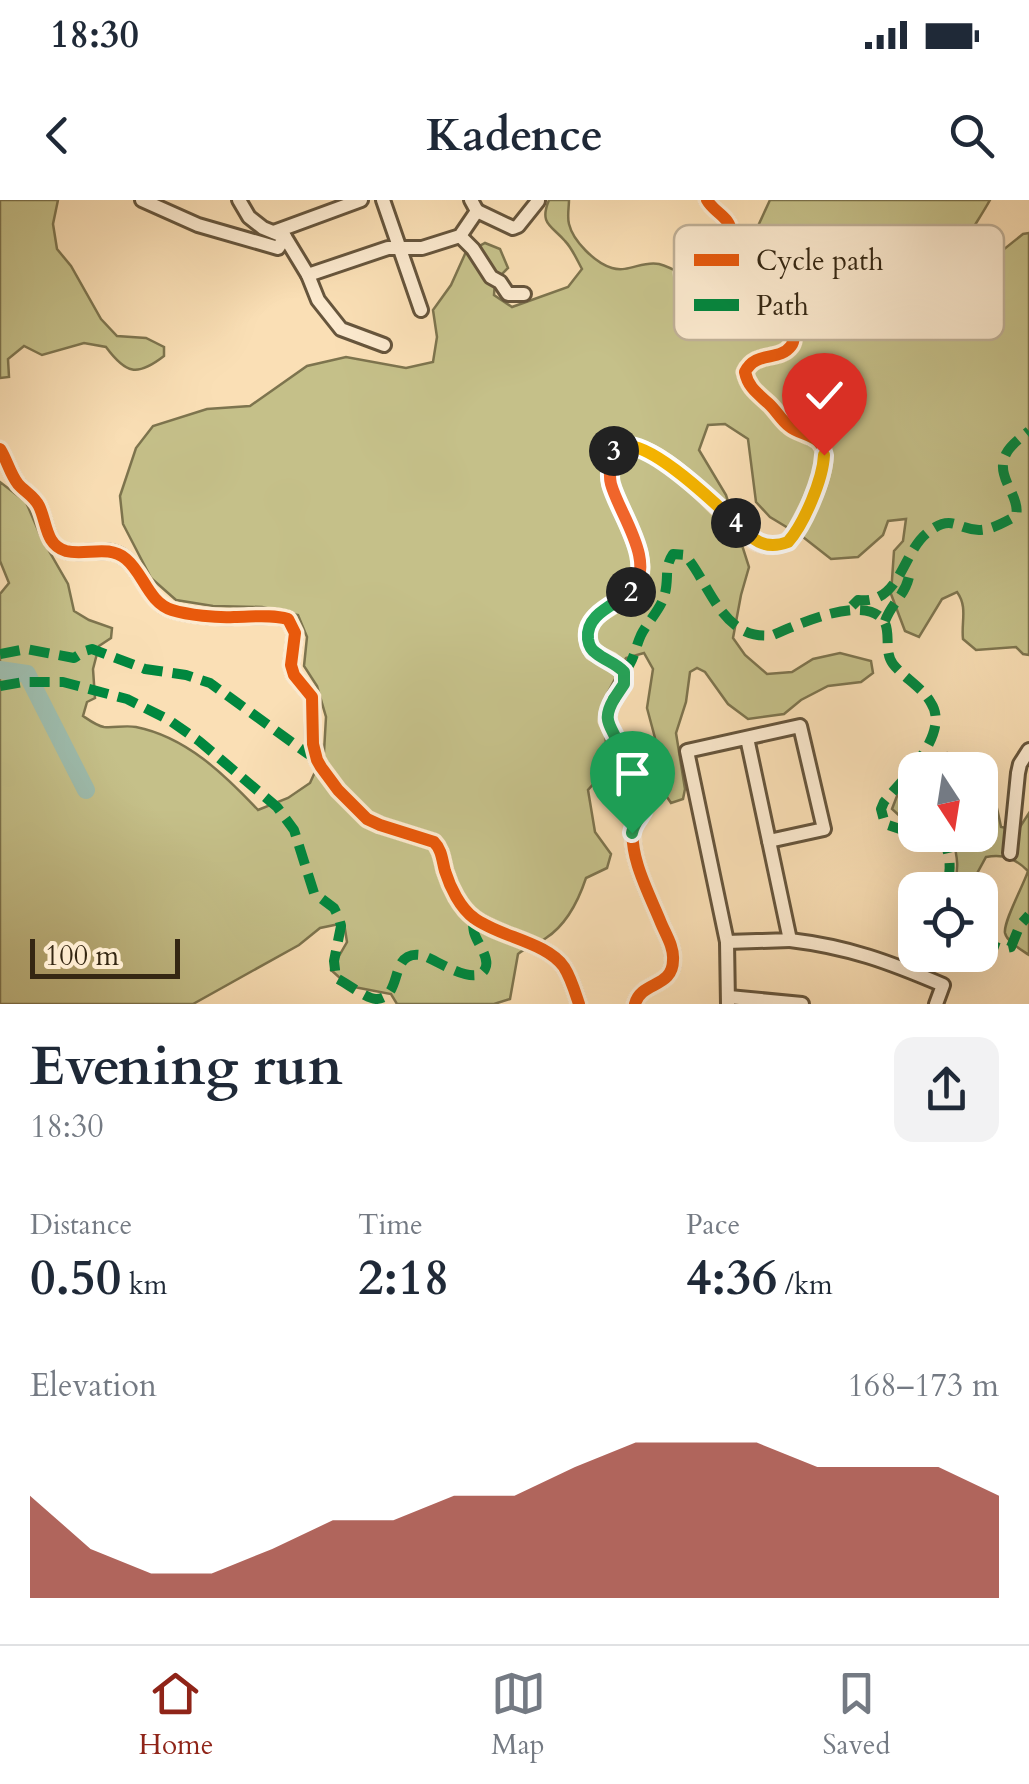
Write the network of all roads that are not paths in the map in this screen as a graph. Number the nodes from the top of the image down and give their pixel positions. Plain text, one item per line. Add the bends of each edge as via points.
1 (142, 200) edge
2 (239, 200) edge
3 (362, 200) edge
4 (383, 200) edge
5 (708, 200) edge
6 (538, 201) edge
7 (476, 204) edge
8 (730, 225) edge
9 (279, 234) junction
10 (460, 236) junction
11 (399, 247) junction
12 (308, 275) junction
13 (524, 294) dead end
14 (421, 310) dead end
15 (793, 340) edge
16 (384, 345) dead end
17 (0, 449) edge
18 (747, 738) junction
19 (1029, 750) edge
20 (769, 840) junction
21 (1010, 853) dead end
22 (790, 940) junction
23 (727, 942) junction
24 (728, 1001) edge
25 (580, 1004) edge
26 (635, 1004) edge
27 (802, 1004) edge
28 (936, 1004) edge

1 - 9 street via 198,226 278,248
2 - 9 street via 249,217
3 - 9 street
4 - 11 street
5 - 8 street
6 - 7 street via 513,228
7 - 10 street
9 - 12 street
10 - 11 street via 422,248
10 - 13 street via 508,294
11 - 12 street
11 - 14 street
12 - 16 street via 341,329
15 - 26 street via 788,350 753,360 745,372 750,388 786,424 818,441 824,455 821,477 788,542 772,546 751,539 691,482 642,450 624,446 614,452 612,486 632,530 640,580 596,615 588,636 593,652 624,672 608,720 624,771 645,798 632,833 674,963 666,979 642,990
17 - 25 street via 62,550 122,556 167,609 288,619 295,634 294,675 312,696 315,754 338,790 368,819 439,846 446,876 472,917 558,960
18 - 20 street
18 - 20 street via 800,726 824,829
18 - 23 street via 686,751
19 - 21 street via 1018,774
20 - 22 street
22 - 23 street
22 - 28 street via 856,951 916,973 943,986
23 - 24 street
24 - 27 street

